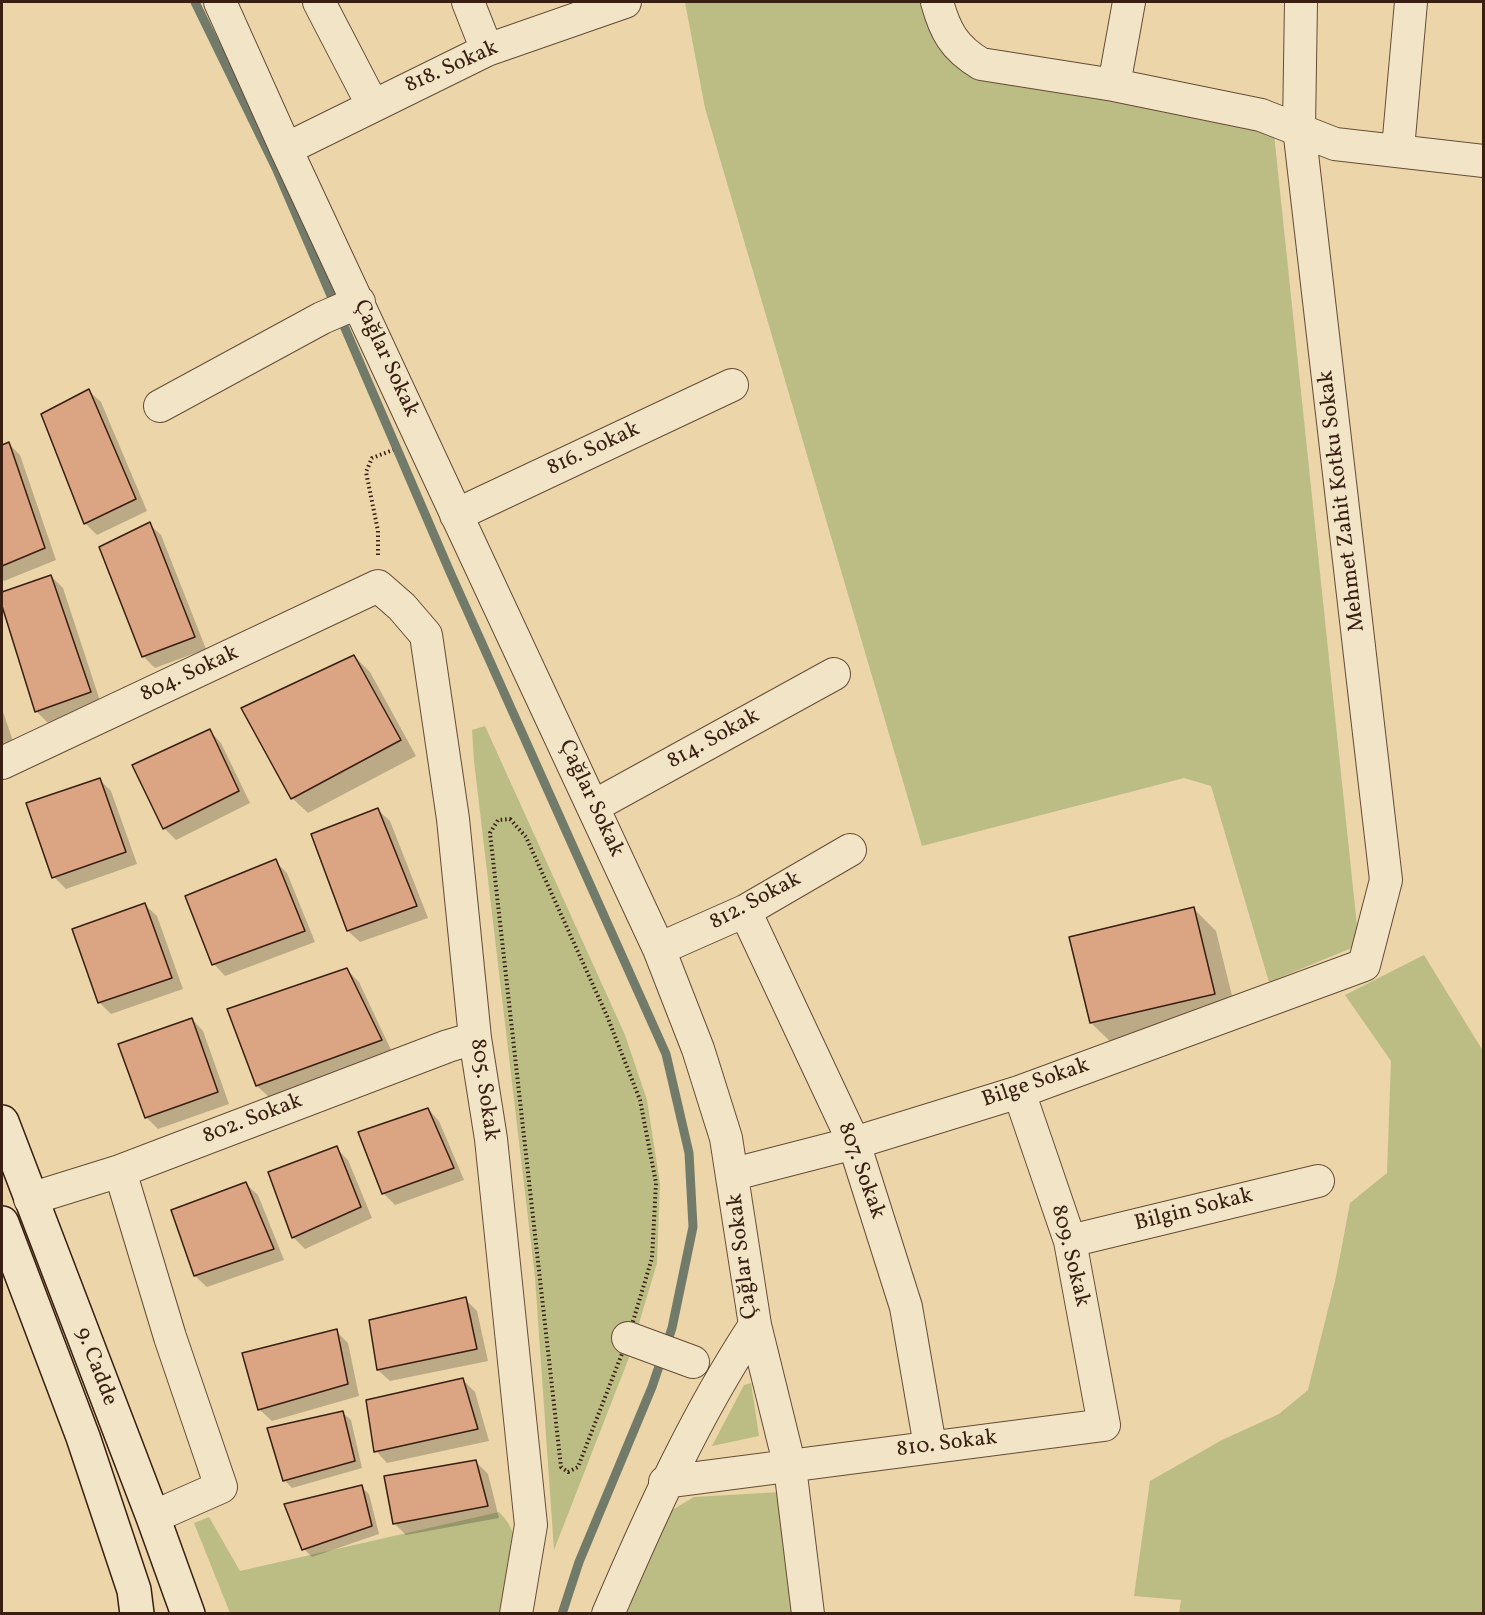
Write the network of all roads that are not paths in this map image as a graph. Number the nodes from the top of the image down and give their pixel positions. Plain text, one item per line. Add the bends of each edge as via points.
1 (220, 2) edge
2 (320, 2) edge
3 (468, 2) edge
4 (625, 2) edge
5 (1129, 2) edge
6 (1301, 2) edge
7 (1411, 2) edge
8 (940, 13) edge
9 (487, 50) junction
10 (1114, 85) junction
11 (372, 104) junction
12 (1299, 128) junction
13 (286, 149) junction
14 (1398, 149) junction
15 (1484, 161) edge
16 (359, 302) junction
17 (732, 385) dead end
18 (160, 406) dead end
19 (456, 515) junction
20 (378, 586) joint
21 (834, 674) dead end
22 (2, 763) edge
23 (594, 806) junction
24 (850, 850) dead end
25 (745, 911) junction
26 (659, 949) junction
27 (1334, 977) joint
28 (475, 1038) junction
29 (1019, 1092) junction
30 (2, 1122) edge
31 (854, 1143) junction
32 (120, 1171) junction
33 (734, 1174) junction
34 (1318, 1181) dead end
35 (30, 1199) junction
36 (2, 1222) edge
37 (1070, 1241) junction
38 (755, 1325) junction
39 (628, 1338) road end
40 (693, 1362) dead end
41 (1104, 1425) joint
42 (930, 1446) junction
43 (790, 1467) junction
44 (665, 1482) junction
45 (153, 1517) junction
46 (137, 1614) edge
47 (188, 1614) edge
48 (516, 1614) edge
49 (608, 1614) edge
50 (808, 1614) edge

1 - 13 street, Çağlar Sokak
2 - 11 street
3 - 9 street
4 - 9 street, 818. Sokak
5 - 10 street
6 - 12 street, Mehmet Zahit Kotku Sokak
7 - 14 street
8 - 10 street via 962,53 981,64
9 - 11 street, 818. Sokak
10 - 12 street via 1261,115
11 - 13 street, 818. Sokak
12 - 14 street via 1335,144
12 - 27 street, Mehmet Zahit Kotku Sokak via 1386,880 1364,965
13 - 16 street, Çağlar Sokak
14 - 15 street
16 - 18 street
16 - 19 street, Çağlar Sokak
17 - 19 street, 816. Sokak
19 - 23 street, Çağlar Sokak
20 - 22 street, 804. Sokak
20 - 28 street, 805. Sokak via 426,635 453,819
21 - 23 street, 814. Sokak
23 - 26 street, Çağlar Sokak
24 - 25 street, 812. Sokak
25 - 26 street, 812. Sokak
25 - 31 street, 807. Sokak
26 - 33 street, Çağlar Sokak via 713,1096
27 - 29 street, Bilge Sokak
28 - 32 street, 802. Sokak
28 - 48 street, 805. Sokak via 491,1139 531,1525
29 - 31 street, Bilge Sokak
29 - 37 street, 809. Sokak
30 - 35 main road, 9. Cadde
31 - 33 street, Bilge Sokak
31 - 42 street, 807. Sokak via 906,1307
32 - 35 street, 802. Sokak
32 - 45 street via 220,1487
33 - 38 street, Çağlar Sokak
34 - 37 street, Bilgin Sokak
35 - 45 main road, 9. Cadde
36 - 46 main road, 9. Cadde via 83,1437 134,1590
37 - 41 street, 809. Sokak
38 - 43 street
38 - 44 street, Çağlar Sokak via 722,1374
39 - 40 street
41 - 42 street, 810. Sokak
42 - 43 street, 810. Sokak
43 - 44 street, 810. Sokak
43 - 50 street
44 - 49 street, Çağlar Sokak
45 - 47 main road, 9. Cadde

